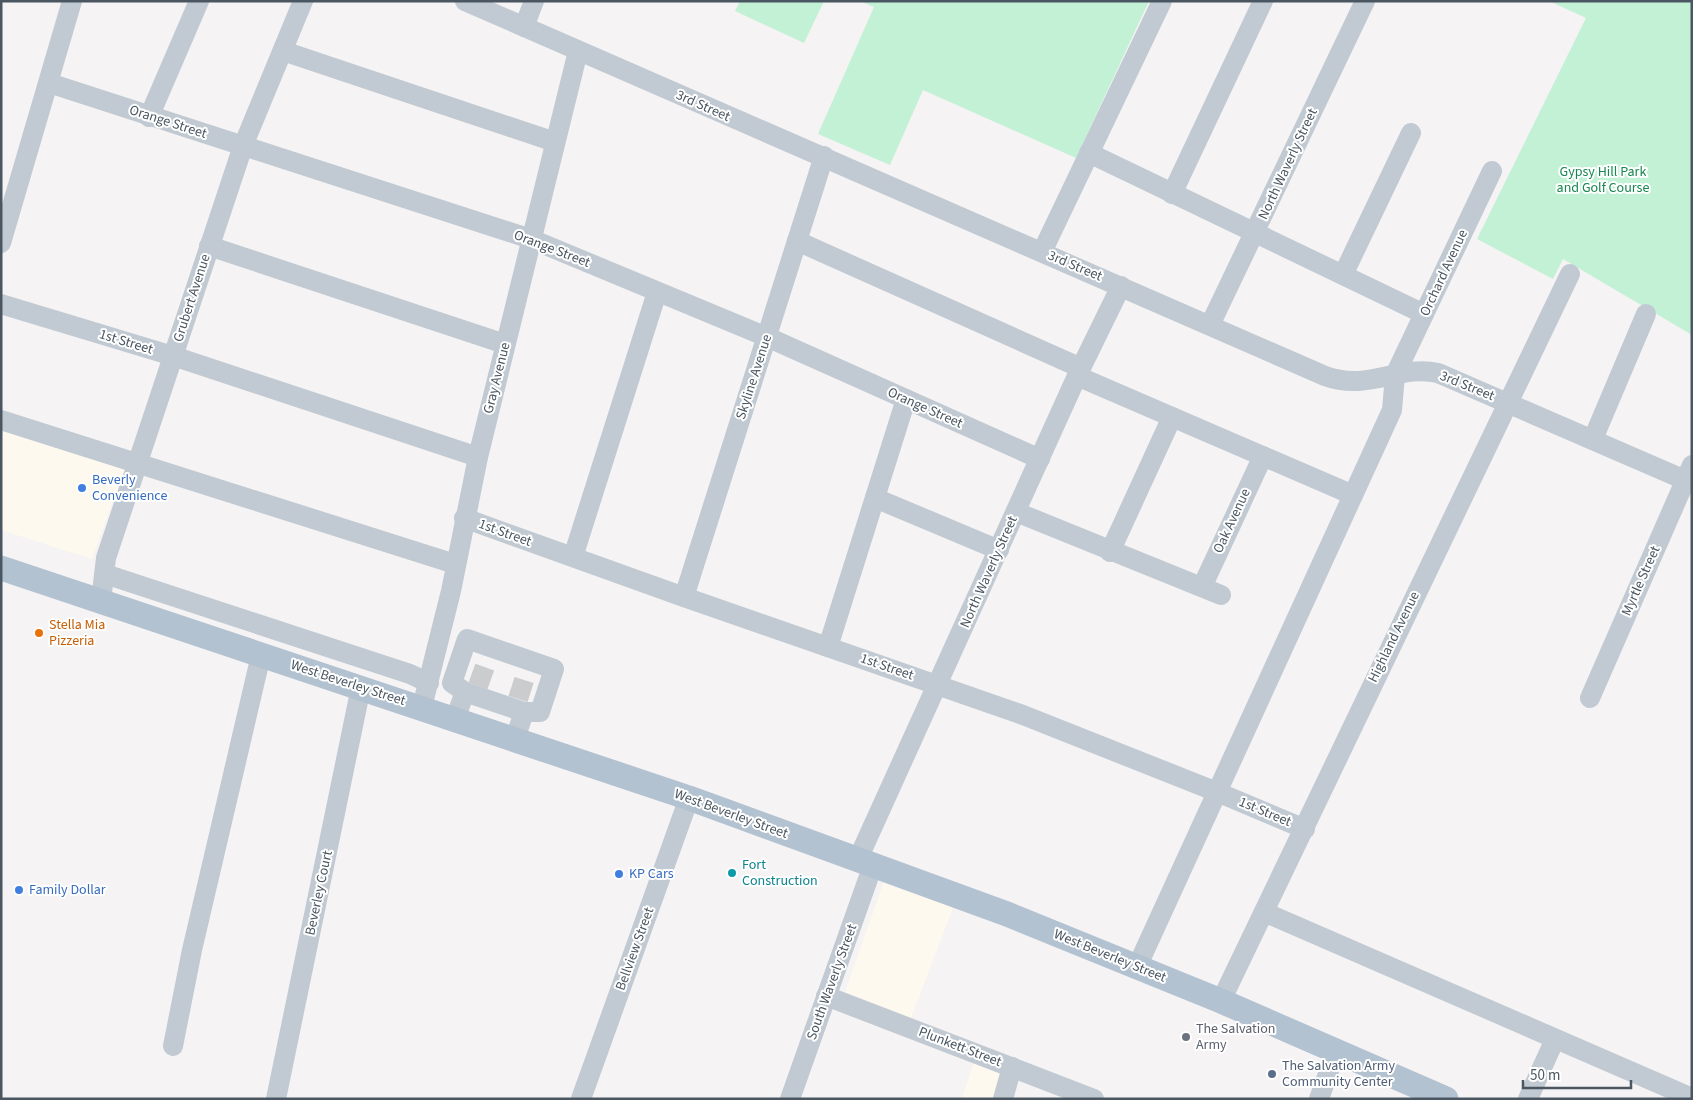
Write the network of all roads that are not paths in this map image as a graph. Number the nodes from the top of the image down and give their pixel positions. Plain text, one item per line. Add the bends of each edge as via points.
1 (72, 1) edge
2 (199, 1) edge
3 (303, 1) edge
4 (465, 1) edge
5 (534, 1) edge
6 (1162, 1) edge
7 (1263, 1) edge
8 (1365, 1) edge
9 (524, 27) junction
10 (283, 51) junction
11 (578, 51) junction
12 (49, 83) junction
13 (149, 117) junction
14 (1411, 132) dead end
15 (555, 142) junction
16 (243, 146) junction
17 (1089, 153) junction
18 (824, 156) junction
19 (1492, 171) dead end
20 (1172, 194) junction
21 (1255, 233) junction
22 (531, 239) junction
23 (797, 241) junction
24 (1, 243) edge
25 (209, 246) junction
26 (1042, 252) junction
27 (1570, 274) dead end
28 (1343, 275) junction
29 (1121, 286) junction
30 (658, 292) junction
31 (1, 304) edge
32 (1424, 314) junction
33 (1646, 314) dead end
34 (1210, 325) junction
35 (767, 337) junction
36 (505, 344) junction
37 (173, 356) junction
38 (1079, 372) junction
39 (1395, 376) junction
40 (906, 399) junction
41 (1507, 403) junction
42 (1172, 417) junction
43 (1, 420) edge
44 (1593, 439) junction
45 (1263, 456) junction
46 (478, 457) junction
47 (1040, 459) junction
48 (137, 462) junction
49 (1690, 476) edge
50 (1353, 495) junction
51 (875, 498) junction
52 (1016, 512) junction
53 (464, 518) junction
54 (999, 550) junction
55 (1110, 552) junction
56 (573, 557) junction
57 (456, 564) junction
58 (1, 568) edge
59 (105, 574) junction
60 (1202, 587) junction
61 (1221, 595) dead end
62 (684, 597) junction
63 (101, 601) junction
64 (441, 631) junction
65 (467, 639) junction
66 (828, 646) junction
67 (261, 655) junction
68 (428, 683) junction
69 (939, 684) junction
70 (361, 687) junction
71 (473, 691) junction
72 (1590, 698) dead end
73 (422, 707) junction
74 (519, 707) junction
75 (455, 719) junction
76 (515, 740) junction
77 (1218, 792) junction
78 (689, 798) junction
79 (1305, 829) junction
80 (866, 862) junction
81 (1264, 912) junction
82 (1138, 967) junction
83 (826, 996) junction
84 (1221, 1001) junction
85 (1555, 1039) junction
86 (173, 1046) dead end
87 (1336, 1051) junction
88 (1012, 1067) junction
89 (1410, 1091) edge
90 (1692, 1098) edge
91 (276, 1099) edge
92 (581, 1099) edge
93 (790, 1099) edge
94 (1003, 1099) edge
95 (1094, 1099) edge
96 (1319, 1099) edge
97 (1446, 1099) edge
98 (1528, 1099) edge

1 - 12 street
2 - 13 street
3 - 10 street, Grubert Avenue
4 - 9 street, 3rd Street
5 - 9 street
6 - 17 street
7 - 20 street
8 - 21 street, North Waverly Street
9 - 11 street, 3rd Street
10 - 15 street
10 - 16 street, Grubert Avenue
11 - 15 street, Gray Avenue
11 - 18 street, 3rd Street via 726,117
12 - 13 street, Orange Street
12 - 24 street
13 - 16 street, Orange Street
14 - 28 street
15 - 22 street, Gray Avenue
16 - 22 street, Orange Street
16 - 25 street, Grubert Avenue
17 - 20 street
17 - 26 street
18 - 23 street, Skyline Avenue
18 - 26 street, 3rd Street
19 - 32 street, Orchard Avenue
20 - 21 street
21 - 28 street
21 - 34 street, North Waverly Street
22 - 30 street, Orange Street
22 - 36 street, Gray Avenue
23 - 35 street, Skyline Avenue
23 - 38 street
25 - 36 street
25 - 37 street, Grubert Avenue
26 - 29 street, 3rd Street
27 - 41 street, Highland Avenue
28 - 32 street
29 - 34 street, 3rd Street
29 - 38 street, North Waverly Street
30 - 35 street, Orange Street
30 - 56 street
31 - 37 street, 1st Street
32 - 39 street, Orchard Avenue
33 - 44 street
34 - 39 street, 3rd Street via 1332,378 1360,382
35 - 40 street, Orange Street
35 - 62 street, Skyline Avenue
36 - 46 street, Gray Avenue
37 - 46 street, 1st Street
37 - 48 street, Grubert Avenue
38 - 42 street
38 - 47 street, North Waverly Street
39 - 41 street, 3rd Street via 1418,371 1435,372
39 - 50 street via 1392,410
40 - 47 street, Orange Street
40 - 51 street
41 - 44 street, 3rd Street
41 - 79 street, Highland Avenue via 1343,743
42 - 45 street
42 - 55 street
43 - 48 street
44 - 49 street, 3rd Street
45 - 50 street
45 - 60 street, Oak Avenue
46 - 53 street, Gray Avenue
47 - 52 street, North Waverly Street
48 - 57 street
48 - 59 street, Grubert Avenue via 106,558
49 - 72 street, Myrtle Street
50 - 77 street
51 - 54 street
51 - 66 street
52 - 54 street, North Waverly Street
52 - 55 street
53 - 56 street, 1st Street
53 - 57 street, Gray Avenue
54 - 69 street, North Waverly Street
55 - 60 street
56 - 62 street, 1st Street
57 - 64 street, Gray Avenue
58 - 63 main road, West Beverley Street
59 - 63 street, Grubert Avenue
59 - 68 street, West Beverley Street via 401,671
60 - 61 street
62 - 66 street, 1st Street
63 - 67 main road, West Beverley Street
64 - 65 street
64 - 68 street, Gray Avenue
65 - 71 street via 452,683
65 - 74 street via 489,654 528,667 554,669 540,712
66 - 69 street, 1st Street
67 - 70 main road, West Beverley Street
67 - 86 street via 192,950
68 - 73 street, Gray Avenue
69 - 77 street, 1st Street
69 - 80 street, North Waverly Street via 908,745
70 - 73 main road, West Beverley Street
70 - 91 street, Beverley Court
71 - 74 street
71 - 75 street
73 - 75 main road, West Beverley Street
74 - 76 street
75 - 76 main road, West Beverley Street
76 - 78 main road, West Beverley Street
77 - 79 street, 1st Street
77 - 82 street
78 - 80 main road, West Beverley Street
78 - 92 street, Bellview Street
79 - 81 street, Highland Avenue
80 - 82 main road, West Beverley Street
80 - 83 street, South Waverly Street
81 - 84 street, Highland Avenue
81 - 85 street
82 - 84 main road, West Beverley Street
83 - 88 street, Plunkett Street
83 - 93 street, South Waverly Street
84 - 87 main road, West Beverley Street
85 - 90 street
85 - 98 street
87 - 89 main road, West Beverley Street
87 - 96 street
88 - 94 street
88 - 95 street, Plunkett Street
89 - 97 main road, West Beverley Street

